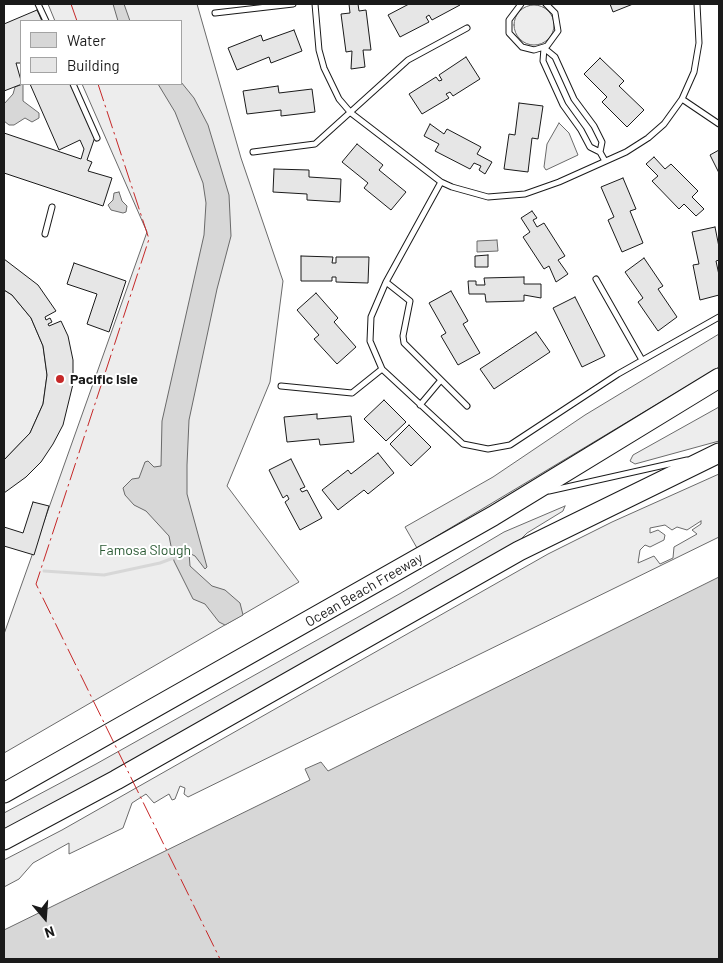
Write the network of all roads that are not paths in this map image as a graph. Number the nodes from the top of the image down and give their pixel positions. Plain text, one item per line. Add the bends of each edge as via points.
1 (38, 4) edge
2 (293, 4) edge
3 (315, 4) edge
4 (521, 4) edge
5 (546, 4) edge
6 (697, 4) edge
7 (215, 13) dead end
8 (46, 20) edge
9 (467, 28) dead end
10 (544, 48) junction
11 (73, 85) edge
12 (682, 99) junction
13 (351, 113) junction
14 (719, 124) edge
15 (97, 138) dead end
16 (253, 152) dead end
17 (600, 152) junction
18 (605, 161) junction
19 (441, 182) junction
20 (52, 208) dead end
21 (45, 234) dead end
22 (596, 278) dead end
23 (386, 282) junction
24 (719, 317) edge
25 (642, 360) junction
26 (382, 369) junction
27 (719, 378) edge
28 (441, 380) junction
29 (281, 386) dead end
30 (420, 405) junction
31 (467, 406) dead end
32 (719, 453) edge
33 (525, 496) junction
34 (4, 793) edge
35 (4, 840) edge

1 - 8 lane
2 - 7 lane
3 - 13 lane via 324,68 339,99
4 - 10 lane via 509,20 512,39 528,50
5 - 10 lane via 555,13 558,25 555,37
6 - 12 lane via 699,44 694,72
9 - 13 lane via 408,60
10 - 17 lane via 555,57 574,99 594,126 602,142
10 - 17 lane via 543,61 563,105 590,147
11 - 15 lane
12 - 14 lane
12 - 18 lane via 664,124 648,138
13 - 16 lane via 316,144
13 - 19 lane
17 - 18 lane
18 - 19 lane via 525,194 488,197
19 - 23 lane
20 - 21 lane
22 - 25 lane
23 - 26 lane via 371,317 370,329 370,341
23 - 28 lane via 410,301 404,343
24 - 25 lane
25 - 30 lane via 510,445 499,448 463,444
26 - 29 lane via 352,392
26 - 30 lane
27 - 33 highway, Ocean Beach Freeway
28 - 30 lane
28 - 31 lane
32 - 33 lane
32 - 35 highway via 519,551
33 - 34 highway, Ocean Beach Freeway

